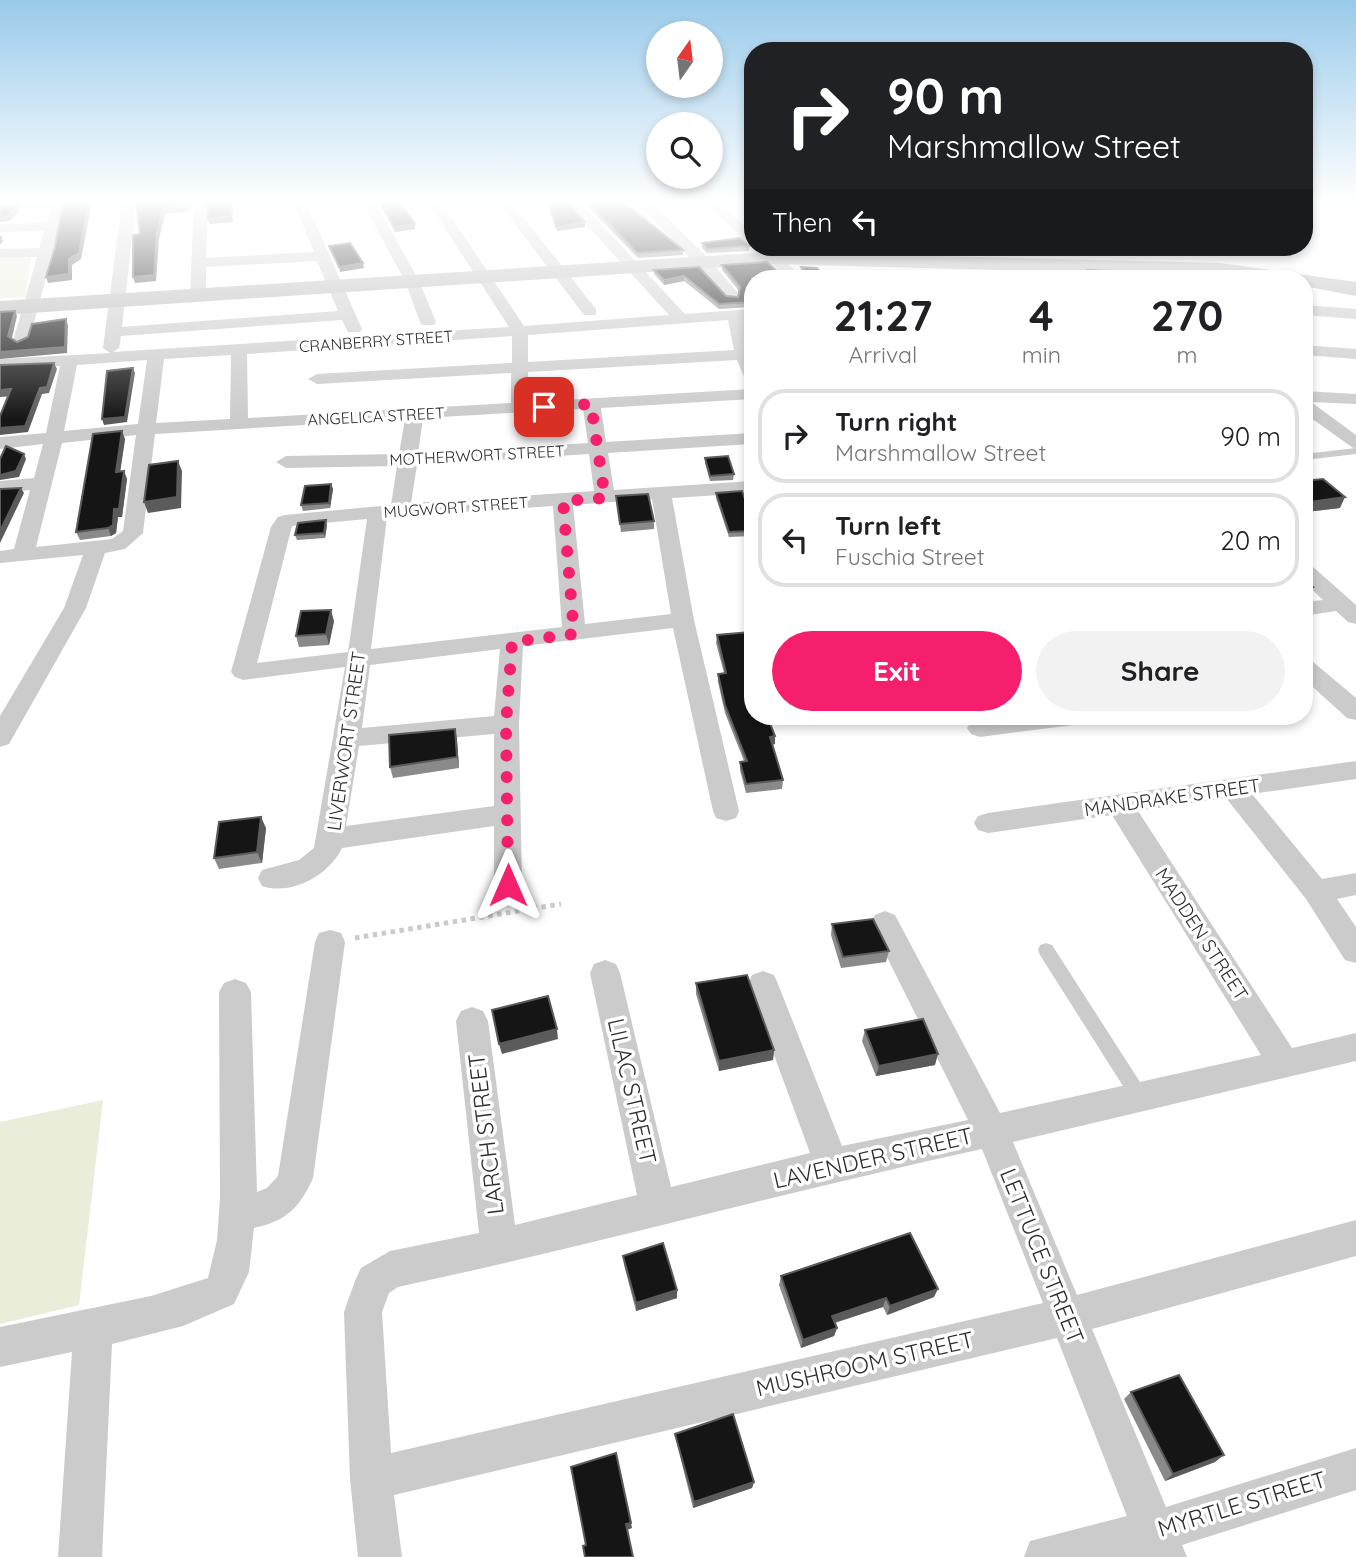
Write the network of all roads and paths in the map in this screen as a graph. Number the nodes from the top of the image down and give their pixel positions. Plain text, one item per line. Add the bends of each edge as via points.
1 (42, 275) edge
2 (120, 275) edge
3 (201, 275) edge
4 (332, 275) edge
5 (408, 275) edge
6 (501, 275) edge
7 (561, 275) edge
8 (637, 275) edge
9 (715, 275) edge
10 (485, 276) junction
11 (412, 281) junction
12 (1313, 283) edge
13 (337, 285) junction
14 (1356, 289) edge
15 (198, 295) junction
16 (733, 296) edge
17 (117, 301) junction
18 (33, 305) junction
19 (0, 308) edge
20 (1313, 311) edge
21 (590, 312) dead end
22 (744, 314) edge
23 (1356, 314) edge
24 (347, 315) junction
25 (735, 315) junction
26 (680, 318) junction
27 (428, 322) dead end
28 (520, 331) junction
29 (113, 332) junction
30 (21, 341) edge
31 (744, 342) edge
32 (361, 343) junction
33 (324, 345) junction
34 (239, 349) junction
35 (1313, 351) edge
36 (744, 354) edge
37 (1356, 354) edge
38 (156, 355) junction
39 (110, 356) junction
40 (69, 360) junction
41 (0, 364) edge
42 (519, 366) junction
43 (317, 379) junction
44 (744, 394) edge
45 (1313, 397) edge
46 (1356, 399) edge
47 (591, 404) junction
48 (520, 408) junction
49 (1313, 412) edge
50 (415, 414) junction
51 (308, 420) junction
52 (239, 424) junction
53 (145, 429) junction
54 (54, 438) junction
55 (744, 440) edge
56 (0, 443) edge
57 (1356, 444) edge
58 (599, 449) junction
59 (1356, 451) edge
60 (1313, 456) dead end
61 (407, 460) junction
62 (286, 462) dead end
63 (41, 483) junction
64 (0, 487) edge
65 (744, 488) edge
66 (661, 494) junction
67 (605, 498) junction
68 (563, 501) junction
69 (389, 511) junction
70 (96, 548) junction
71 (23, 555) junction
72 (0, 557) edge
73 (1313, 579) edge
74 (1313, 609) edge
75 (1348, 611) edge
76 (683, 620) junction
77 (574, 634) junction
78 (512, 642) junction
79 (357, 660) junction
80 (1314, 687) edge
81 (1356, 712) edge
82 (506, 724) junction
83 (1005, 725) edge
84 (980, 728) dead end
85 (0, 738) edge
86 (348, 738) junction
87 (1356, 771) edge
88 (1232, 788) junction
89 (1120, 805) junction
90 (726, 811) dead end
91 (507, 814) junction
92 (988, 823) dead end
93 (330, 839) junction
94 (272, 878) dead end
95 (1356, 884) edge
96 (508, 885) dead end
97 (1316, 891) junction
98 (561, 904) dead end
99 (886, 923) dead end
100 (330, 942) joint
101 (1046, 950) dead end
102 (1356, 951) edge
103 (605, 973) dead end
104 (763, 984) dead end
105 (235, 992) dead end
106 (472, 1021) dead end
107 (1356, 1047) edge
108 (1284, 1063) junction
109 (1141, 1099) junction
110 (992, 1132) junction
111 (832, 1165) junction
112 (658, 1208) junction
113 (238, 1212) junction
114 (1356, 1238) edge
115 (499, 1247) junction
116 (1066, 1317) junction
117 (93, 1328) junction
118 (0, 1347) edge
119 (1356, 1469) edge
120 (371, 1479) junction
121 (1159, 1545) edge
122 (80, 1557) edge
123 (380, 1557) edge
124 (1046, 1557) edge

1 - 18 street
2 - 17 street
3 - 15 street
4 - 13 street
5 - 11 street
6 - 10 main road
7 - 21 street
8 - 26 street
9 - 16 street
10 - 11 main road
10 - 28 street
11 - 13 main road
11 - 27 street
12 - 14 main road
13 - 15 main road
13 - 24 street
15 - 17 main road
17 - 18 main road
17 - 29 street
18 - 19 main road
18 - 30 street
20 - 23 street
22 - 25 street, CRANBERRY STREET
24 - 29 street
24 - 32 street
25 - 26 street, CRANBERRY STREET
25 - 31 street
26 - 28 street, CRANBERRY STREET
28 - 32 street, CRANBERRY STREET
28 - 42 street
29 - 39 street
32 - 33 street, CRANBERRY STREET
33 - 34 street, CRANBERRY STREET
33 - 43 street
34 - 38 street, CRANBERRY STREET
34 - 52 street
35 - 37 street
36 - 42 street
38 - 39 street, CRANBERRY STREET
38 - 53 street
39 - 40 street, CRANBERRY STREET
40 - 41 street, CRANBERRY STREET
40 - 54 street
42 - 43 street
42 - 48 street
43 - 51 street
44 - 47 street, ANGELICA STREET
45 - 46 street
47 - 48 street, ANGELICA STREET
47 - 58 street
48 - 50 street, ANGELICA STREET
49 - 57 street
50 - 51 street, ANGELICA STREET
50 - 61 street, LIVERWORT STREET
51 - 52 street, ANGELICA STREET
52 - 53 street, ANGELICA STREET
53 - 54 street, ANGELICA STREET
53 - 70 street via 136,525 123,543
54 - 56 street, ANGELICA STREET
54 - 63 street
55 - 58 street, MOTHERWORT STREET
58 - 61 street, MOTHERWORT STREET
58 - 67 street
59 - 60 lane
61 - 62 street, MOTHERWORT STREET
61 - 69 street, LIVERWORT STREET
63 - 64 street
63 - 71 street
65 - 66 street, MUGWORT STREET
66 - 67 street, MUGWORT STREET
66 - 76 street
67 - 68 street, MUGWORT STREET
68 - 69 street, MUGWORT STREET
68 - 77 street
69 - 79 street, LIVERWORT STREET
69 - 79 street, MUGWORT STREET via 285,521 243,671
70 - 71 street
70 - 85 street via 75,608
71 - 72 street
73 - 75 street
74 - 75 street
76 - 77 street
76 - 90 street
77 - 78 street
78 - 79 street
78 - 82 street
79 - 86 street, LIVERWORT STREET
80 - 81 street
82 - 86 street
82 - 91 street
83 - 84 street
86 - 93 street, LIVERWORT STREET
87 - 88 street, MANDRAKE STREET
88 - 89 street, MANDRAKE STREET
88 - 97 street
89 - 92 street, MANDRAKE STREET
89 - 108 street, MADDEN STREET
91 - 93 street, LIVERWORT STREET
91 - 96 street
93 - 94 street via 329,848 312,867
95 - 97 street
97 - 102 street
98 - 100 path
99 - 110 street, LETTUCE STREET
100 - 113 street via 295,1178 282,1202
101 - 109 lane
103 - 112 street, LILAC STREET
104 - 111 street
105 - 113 street
106 - 115 street, LARCH STREET
107 - 108 street, LAVENDER STREET
108 - 109 street, LAVENDER STREET
109 - 110 street, LAVENDER STREET
110 - 111 street, LAVENDER STREET
110 - 116 street, LETTUCE STREET
111 - 112 street, LAVENDER STREET
112 - 115 street, LAVENDER STREET
113 - 117 street via 230,1281 219,1294
114 - 116 street, MUSHROOM STREET
115 - 120 street, LAVENDER STREET via 390,1270 374,1281 363,1312
116 - 120 street, MUSHROOM STREET
116 - 121 street, LETTUCE STREET
117 - 118 street
117 - 122 street
119 - 121 street, MYRTLE STREET
120 - 123 street
121 - 124 street, MYRTLE STREET

